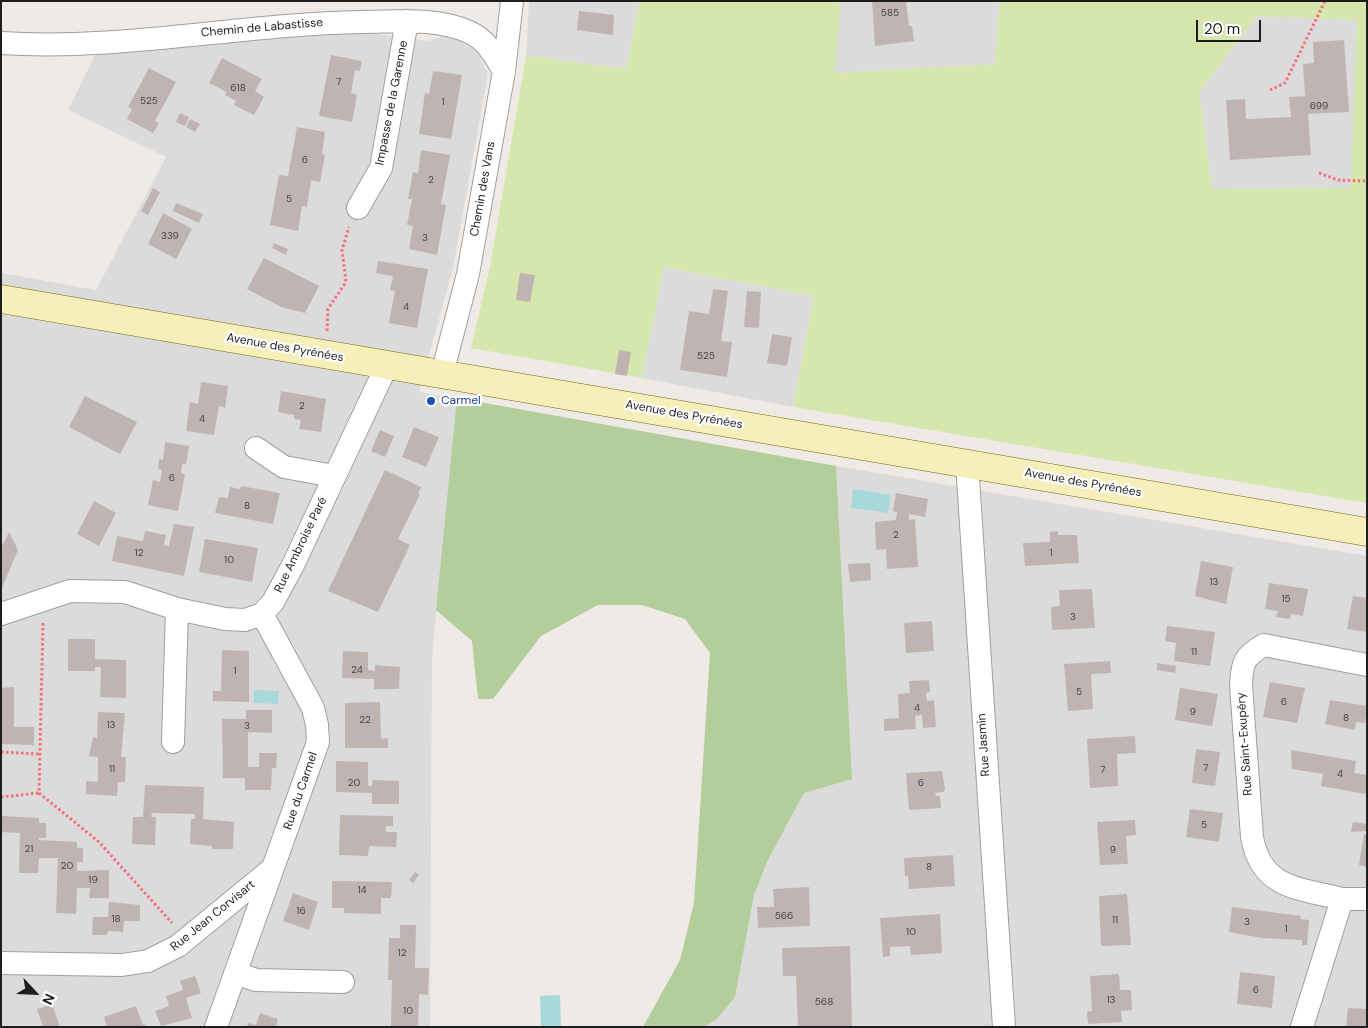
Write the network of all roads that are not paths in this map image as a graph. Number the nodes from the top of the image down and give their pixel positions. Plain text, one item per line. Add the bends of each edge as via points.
1 (512, 1) edge
2 (407, 21) junction
3 (1, 43) edge
4 (504, 71) junction
5 (358, 208) road end
6 (1, 299) edge
7 (387, 365) junction
8 (442, 374) junction
9 (256, 448) dead end
10 (967, 464) junction
11 (334, 476) junction
12 (1367, 532) edge
13 (177, 609) junction
14 (1, 614) edge
15 (262, 614) junction
16 (1367, 665) edge
17 (173, 742) dead end
18 (274, 867) junction
19 (1342, 899) junction
20 (1367, 899) edge
21 (1, 963) edge
22 (235, 973) junction
23 (344, 982) dead end
24 (216, 1027) edge
25 (1004, 1027) edge
26 (1302, 1027) edge

1 - 4 street, Chemin des Vans
2 - 3 street, Chemin de Labastisse via 304,23 102,43
2 - 4 street, Chemin de Labastisse via 448,25 471,32 488,44
2 - 5 street, Impasse de la Garenne via 381,168
4 - 8 street, Chemin des Vans via 468,274
6 - 7 main road, Avenue des Pyrénées
7 - 8 main road, Avenue des Pyrénées
7 - 11 street, Rue Ambroise Paré
8 - 10 main road, Avenue des Pyrénées
9 - 11 street via 284,466
10 - 12 main road, Avenue des Pyrénées
10 - 25 street, Rue Jasmin
11 - 15 street, Rue Ambroise Paré via 293,565 273,602
13 - 14 street via 125,592 70,591
13 - 15 street via 235,620
13 - 17 street
15 - 18 street, Rue du Carmel via 313,708 318,742
16 - 19 street, Rue Saint-Exupéry via 1264,645 1252,651 1242,665 1252,837 1257,858 1267,873 1281,884
18 - 21 street, Rue Jean Corvisart via 187,939 164,955 148,961 122,965
18 - 22 street, Rue du Carmel
19 - 20 street
19 - 26 street
22 - 23 street via 256,980
22 - 24 street, Rue du Carmel

